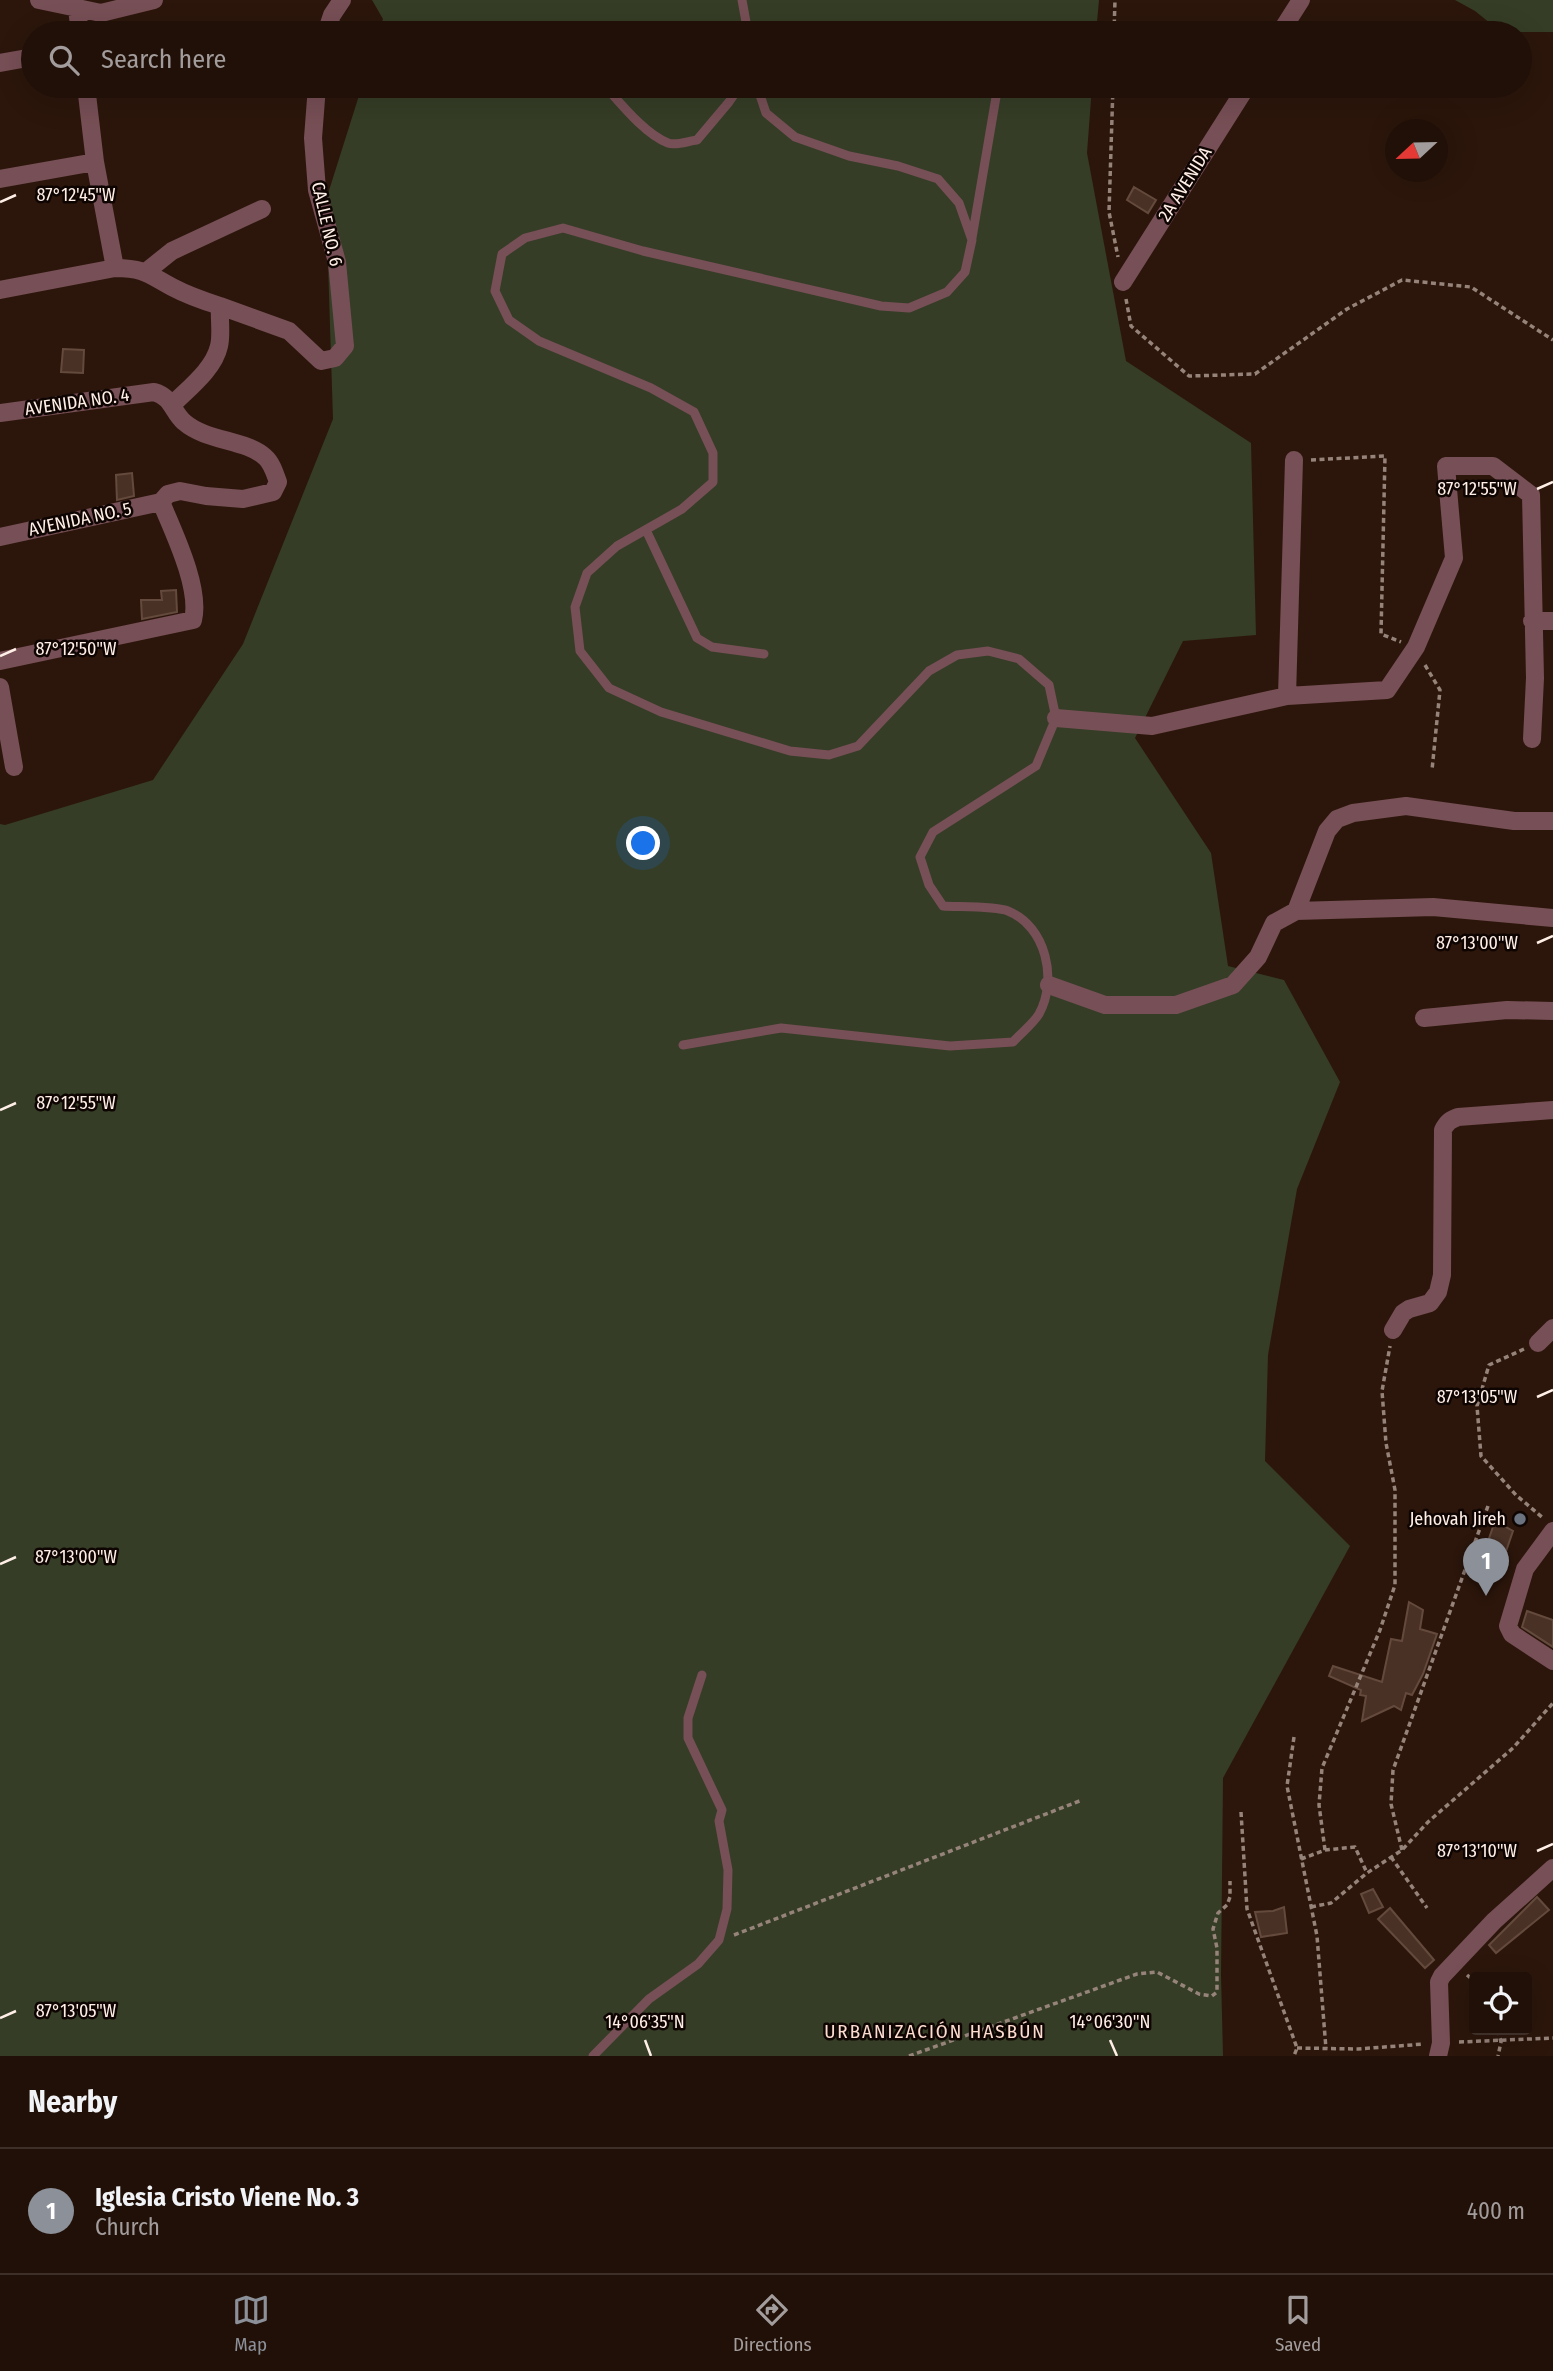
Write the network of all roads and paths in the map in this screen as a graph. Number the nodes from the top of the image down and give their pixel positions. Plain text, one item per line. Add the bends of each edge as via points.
1 (39, 0) edge
2 (154, 0) edge
3 (341, 0) edge
4 (742, 0) edge
5 (1115, 0) edge
6 (1301, 0) edge
7 (78, 9) junction
8 (79, 21) edge
9 (329, 21) edge
10 (746, 21) edge
11 (1114, 21) edge
12 (1288, 21) edge
13 (21, 59) edge
14 (0, 63) edge
15 (87, 98) edge
16 (316, 98) edge
17 (616, 98) edge
18 (732, 98) edge
19 (761, 98) edge
20 (996, 98) edge
21 (1113, 98) edge
22 (1239, 98) edge
23 (95, 162) junction
24 (0, 179) edge
25 (262, 209) dead end
26 (972, 240) junction
27 (115, 268) junction
28 (147, 271) junction
29 (1123, 282) junction
30 (0, 290) edge
31 (220, 306) junction
32 (1553, 340) edge
33 (173, 404) junction
34 (0, 413) edge
35 (1294, 460) joint
36 (160, 502) junction
37 (646, 530) junction
38 (0, 537) edge
39 (1532, 621) junction
40 (1553, 621) edge
41 (1416, 648) junction
42 (764, 654) dead end
43 (0, 661) edge
44 (0, 687) edge
45 (1287, 696) junction
46 (1056, 718) junction
47 (1532, 739) dead end
48 (14, 767) dead end
49 (1432, 770) dead end
50 (1553, 821) edge
51 (1296, 911) junction
52 (1553, 918) edge
53 (1049, 985) junction
54 (1553, 1011) edge
55 (1424, 1018) dead end
56 (683, 1045) dead end
57 (1553, 1110) edge
58 (1553, 1328) edge
59 (1393, 1330) joint
60 (1538, 1343) joint
61 (1488, 1506) dead end
62 (1548, 1524) edge
63 (1553, 1661) edge
64 (702, 1675) dead end
65 (1553, 1703) edge
66 (1294, 1737) dead end
67 (1082, 1800) dead end
68 (1241, 1812) dead end
69 (1325, 1850) junction
70 (1402, 1850) junction
71 (1391, 1857) junction
72 (1301, 1859) junction
73 (1553, 1868) edge
74 (1367, 1873) junction
75 (1230, 1881) dead end
76 (1311, 1907) junction
77 (1427, 1908) dead end
78 (719, 1940) junction
79 (1499, 2035) edge
80 (1553, 2038) edge
81 (1501, 2042) junction
82 (1297, 2048) junction
83 (1326, 2049) junction
84 (1439, 2049) edge
85 (593, 2056) edge
86 (909, 2056) edge
87 (1294, 2056) edge
88 (1499, 2056) edge

1 - 7 street
2 - 7 street via 101,13
3 - 9 street
4 - 10 lane
5 - 11 path
6 - 12 street
7 - 8 street
13 - 14 street
15 - 23 street
16 - 31 street, CALLE NO. 6 via 317,190 337,262 345,346 335,358 321,361 289,331
17 - 18 lane via 671,144 696,140
19 - 26 lane via 766,113 795,137 939,179 959,203
20 - 26 lane
21 - 29 path via 1109,212
22 - 29 street, 2A AVENIDA
23 - 24 street
23 - 27 street
25 - 28 street via 172,251
26 - 37 lane via 965,272 947,292 909,308 881,306 643,251 563,228 525,238 502,254 495,291 509,320 539,341 651,388 694,412 713,453 713,482 682,509
27 - 28 street
27 - 30 street
28 - 31 street via 173,288
29 - 32 path via 1131,326 1189,376 1255,374 1347,309 1402,280 1471,287
31 - 33 street via 216,354
33 - 34 street, AVENIDA NO. 4 via 154,392
33 - 36 street, AVENIDA NO. 5 via 183,421 207,436 265,457 278,482 273,492 243,499 180,491
35 - 41 path via 1385,456 1381,634
35 - 45 street
36 - 38 street, AVENIDA NO. 5
36 - 43 street via 188,575 194,617 189,622
37 - 42 lane via 697,638 712,647
37 - 46 lane via 617,546 587,573 575,607 580,651 609,688 661,712 790,751 830,755 858,746 929,671 957,655 988,651 1018,659 1049,685
39 - 40 street
39 - 41 street via 1531,495 1493,466 1446,466 1454,558
39 - 47 street
41 - 45 street via 1387,690
41 - 49 path via 1440,690
44 - 48 street
45 - 46 street via 1152,726
46 - 53 lane via 1036,766 933,832 920,857 929,885 943,906 1007,911 1034,929 1046,959
50 - 51 street via 1514,821 1406,806 1353,813 1337,819 1327,831
51 - 52 street via 1433,907
51 - 53 street via 1274,923 1258,957 1233,985 1176,1005 1105,1005
53 - 56 lane via 1039,1014 1013,1042 950,1046 781,1028
54 - 55 street
57 - 59 street via 1458,1117 1446,1125 1438,1292 1430,1303 1403,1313
58 - 60 street
59 - 69 path via 1382,1391 1395,1490 1395,1585 1322,1768 1319,1805
60 - 62 path via 1489,1365 1477,1406 1481,1456
61 - 70 path via 1393,1770 1391,1804
62 - 63 street via 1525,1569 1508,1626 1512,1634
64 - 78 lane via 688,1718 688,1738 722,1810 719,1821 728,1870 727,1909
65 - 70 path via 1513,1748
66 - 72 path via 1287,1786
67 - 78 path
68 - 82 path via 1247,1909
69 - 72 path
69 - 74 path via 1355,1847
70 - 71 path
71 - 74 path
71 - 77 path
72 - 76 path
73 - 84 street via 1442,1976
74 - 76 path via 1331,1903
75 - 86 path via 1230,1897 1213,1928 1217,1992 1212,1996 1157,1972 1138,1974
76 - 83 path
78 - 85 lane via 698,1964 649,1998
79 - 81 path
80 - 81 path
81 - 84 path
81 - 88 path
82 - 83 path
82 - 87 path
83 - 84 path

